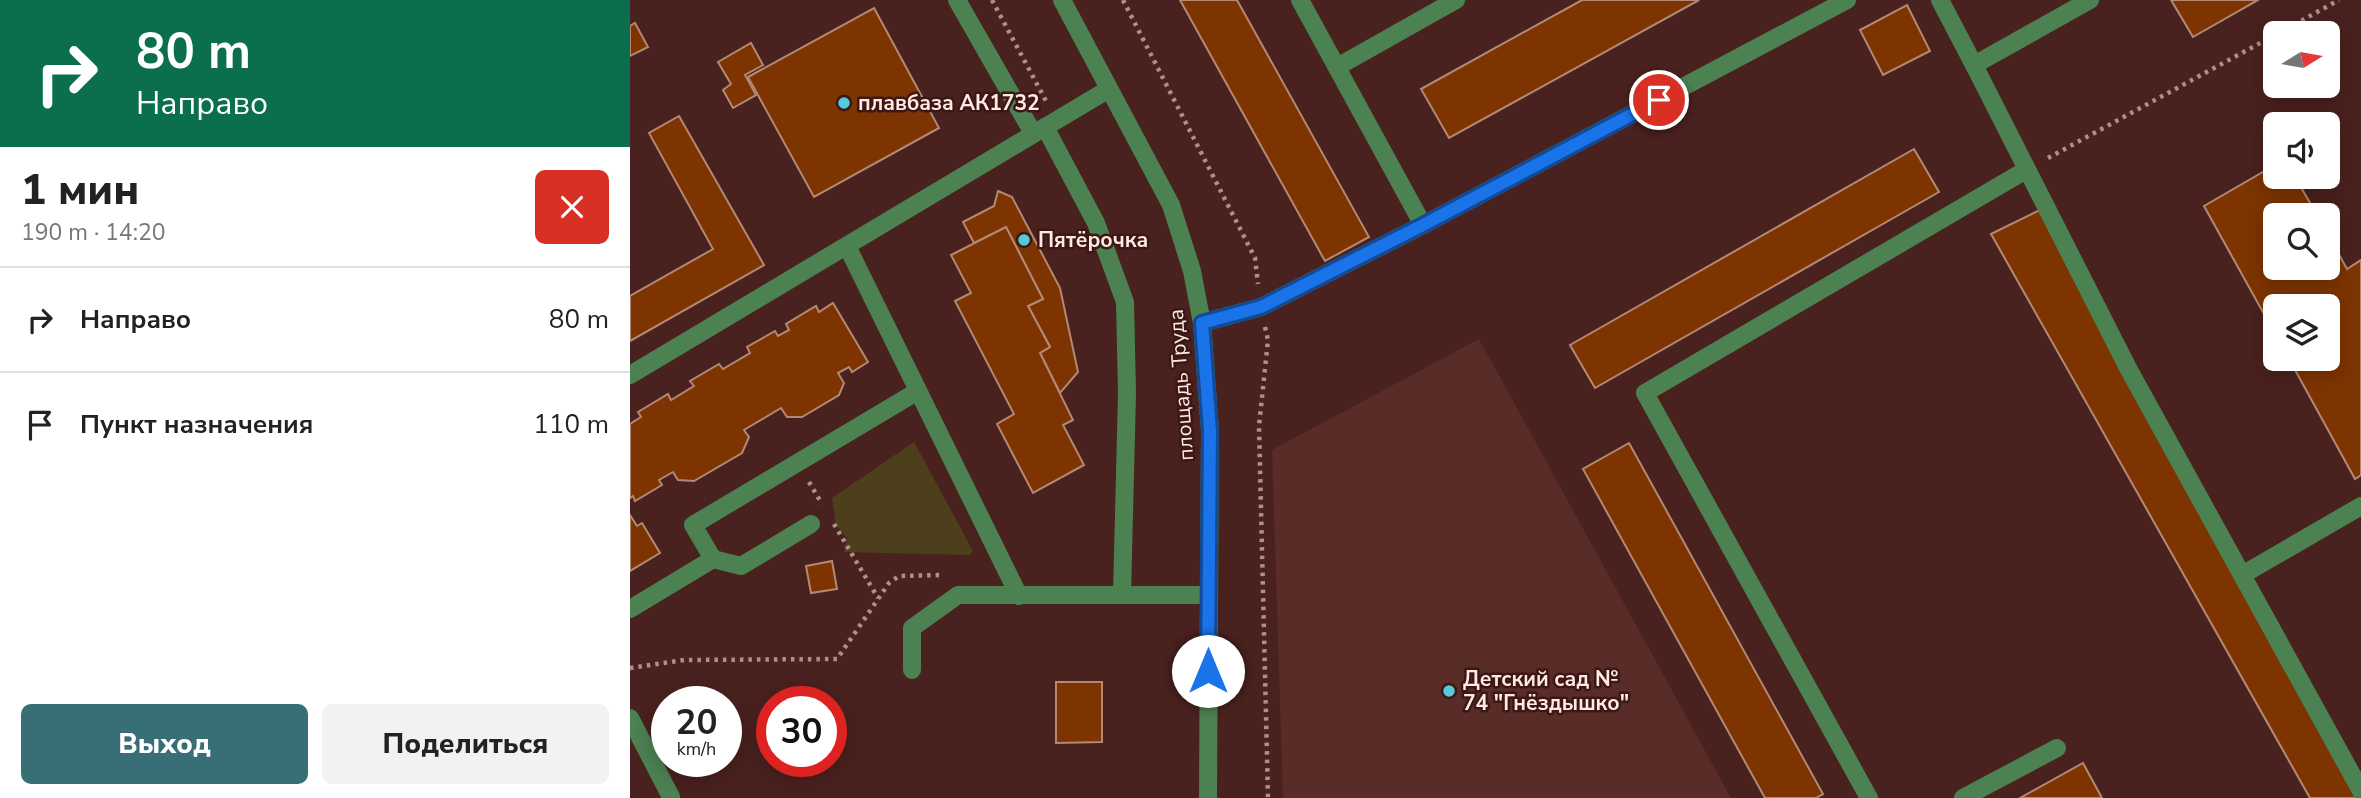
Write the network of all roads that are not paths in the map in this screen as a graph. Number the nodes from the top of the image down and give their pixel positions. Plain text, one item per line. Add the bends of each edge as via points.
1 (957, 0) edge
2 (1062, 0) edge
3 (1300, 0) edge
4 (1456, 0) edge
5 (1847, 0) edge
6 (1940, 0) edge
7 (2090, 0) edge
8 (1974, 65) junction
9 (1337, 68) junction
10 (1109, 89) junction
11 (1045, 127) junction
12 (2026, 170) junction
13 (1423, 225) junction
14 (847, 246) junction
15 (1202, 323) junction
16 (630, 375) edge
17 (918, 391) junction
18 (2361, 506) edge
19 (811, 524) dead end
20 (713, 559) junction
21 (2242, 575) junction
22 (1122, 595) junction
23 (1209, 595) junction
24 (1018, 596) junction
25 (630, 609) edge
26 (912, 670) dead end
27 (630, 718) edge
28 (2057, 748) dead end
29 (2361, 791) edge
30 (671, 797) edge
31 (1208, 798) edge
32 (1869, 798) edge
33 (1963, 798) edge

1 - 11 street
2 - 10 street, площадь Труда
3 - 9 street
4 - 9 street
5 - 13 street
6 - 8 street
7 - 8 street
8 - 12 street
9 - 13 street
10 - 11 street
10 - 15 street, площадь Труда via 1171,205 1192,271
11 - 14 street
11 - 22 street via 1096,223 1125,302
12 - 21 street
12 - 32 street via 1645,393
13 - 15 street via 1261,307
14 - 16 street
14 - 17 street
15 - 23 street, площадь Труда via 1210,431
17 - 20 street via 693,525
17 - 24 street
18 - 21 street
19 - 20 street via 741,565
20 - 25 street
21 - 29 street
22 - 23 street
22 - 24 street
23 - 31 street, площадь Труда
24 - 26 street via 958,595 912,628
27 - 30 street
28 - 33 street

